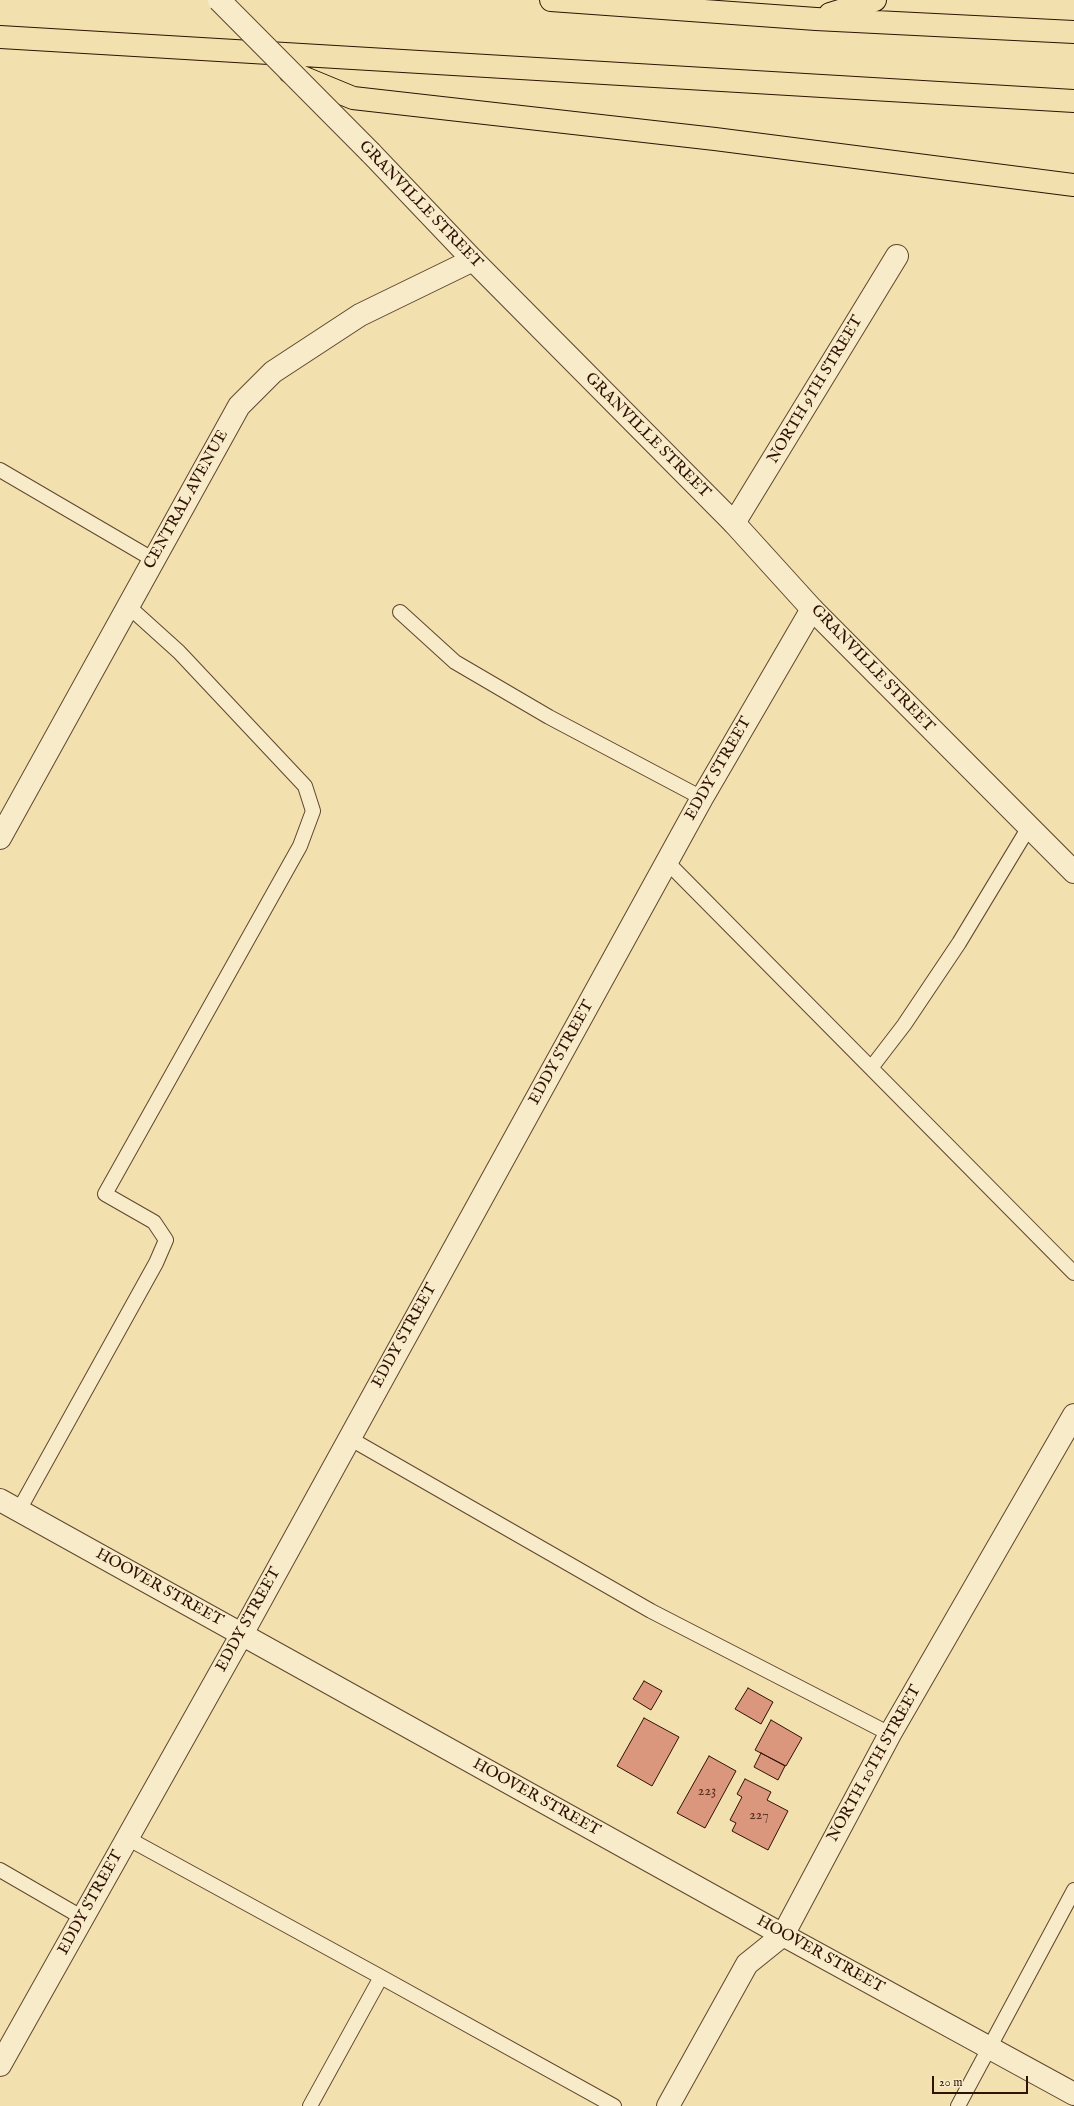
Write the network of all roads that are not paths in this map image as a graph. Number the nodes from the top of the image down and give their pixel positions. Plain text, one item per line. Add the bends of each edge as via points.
1 (219, 0) edge
2 (551, 0) edge
3 (874, 0) edge
4 (816, 19) junction
5 (1074, 32) edge
6 (0, 37) edge
7 (239, 51) junction
8 (1074, 101) edge
9 (1074, 185) edge
10 (897, 256) dead end
11 (473, 260) junction
12 (0, 470) edge
13 (734, 523) junction
14 (154, 560) junction
15 (128, 606) junction
16 (812, 608) junction
17 (400, 612) dead end
18 (702, 798) junction
19 (1029, 827) junction
20 (0, 838) edge
21 (667, 862) junction
22 (1074, 872) edge
23 (871, 1068) junction
24 (1074, 1273) edge
25 (1074, 1415) edge
26 (349, 1438) junction
27 (0, 1500) edge
28 (19, 1510) junction
29 (242, 1634) junction
30 (890, 1734) junction
31 (127, 1838) junction
32 (0, 1870) edge
33 (1074, 1890) edge
34 (83, 1918) junction
35 (783, 1935) junction
36 (381, 1976) junction
37 (990, 2049) junction
38 (0, 2065) edge
39 (1074, 2094) edge
40 (310, 2106) edge
41 (614, 2106) edge
42 (668, 2106) edge
43 (958, 2106) edge

1 - 11 street, GRANVILLE STREET, bridge
2 - 4 highway
3 - 4 highway
4 - 5 highway
6 - 7 highway
7 - 8 highway
7 - 9 highway via 353,98 715,138
10 - 13 street, NORTH 9TH STREET
11 - 13 street, GRANVILLE STREET
11 - 14 street, CENTRAL AVENUE via 360,315 273,372 239,406
12 - 14 lane
13 - 16 street, GRANVILLE STREET
14 - 15 street, CENTRAL AVENUE
15 - 20 street, CENTRAL AVENUE
15 - 28 lane via 179,652 305,786 313,810 300,846 105,1194 154,1222 166,1240 156,1263
16 - 18 street, EDDY STREET
16 - 19 street, GRANVILLE STREET
17 - 18 lane via 455,662 556,720
18 - 21 street, EDDY STREET
19 - 22 street, GRANVILLE STREET
19 - 23 lane via 958,943 904,1025
21 - 23 lane
21 - 26 street, EDDY STREET
23 - 24 lane
25 - 30 street, NORTH 10TH STREET
26 - 29 street, EDDY STREET
26 - 30 lane via 651,1611
27 - 28 street, HOOVER STREET
28 - 29 street, HOOVER STREET
29 - 31 street, EDDY STREET
29 - 35 street, HOOVER STREET
30 - 35 street, NORTH 10TH STREET
31 - 34 street, EDDY STREET
31 - 36 lane
32 - 34 lane
33 - 37 lane
34 - 38 street, EDDY STREET
35 - 37 street, HOOVER STREET
35 - 42 street, NORTH 10TH STREET via 747,1964
36 - 40 lane
36 - 41 lane
37 - 39 street, HOOVER STREET
37 - 43 lane

